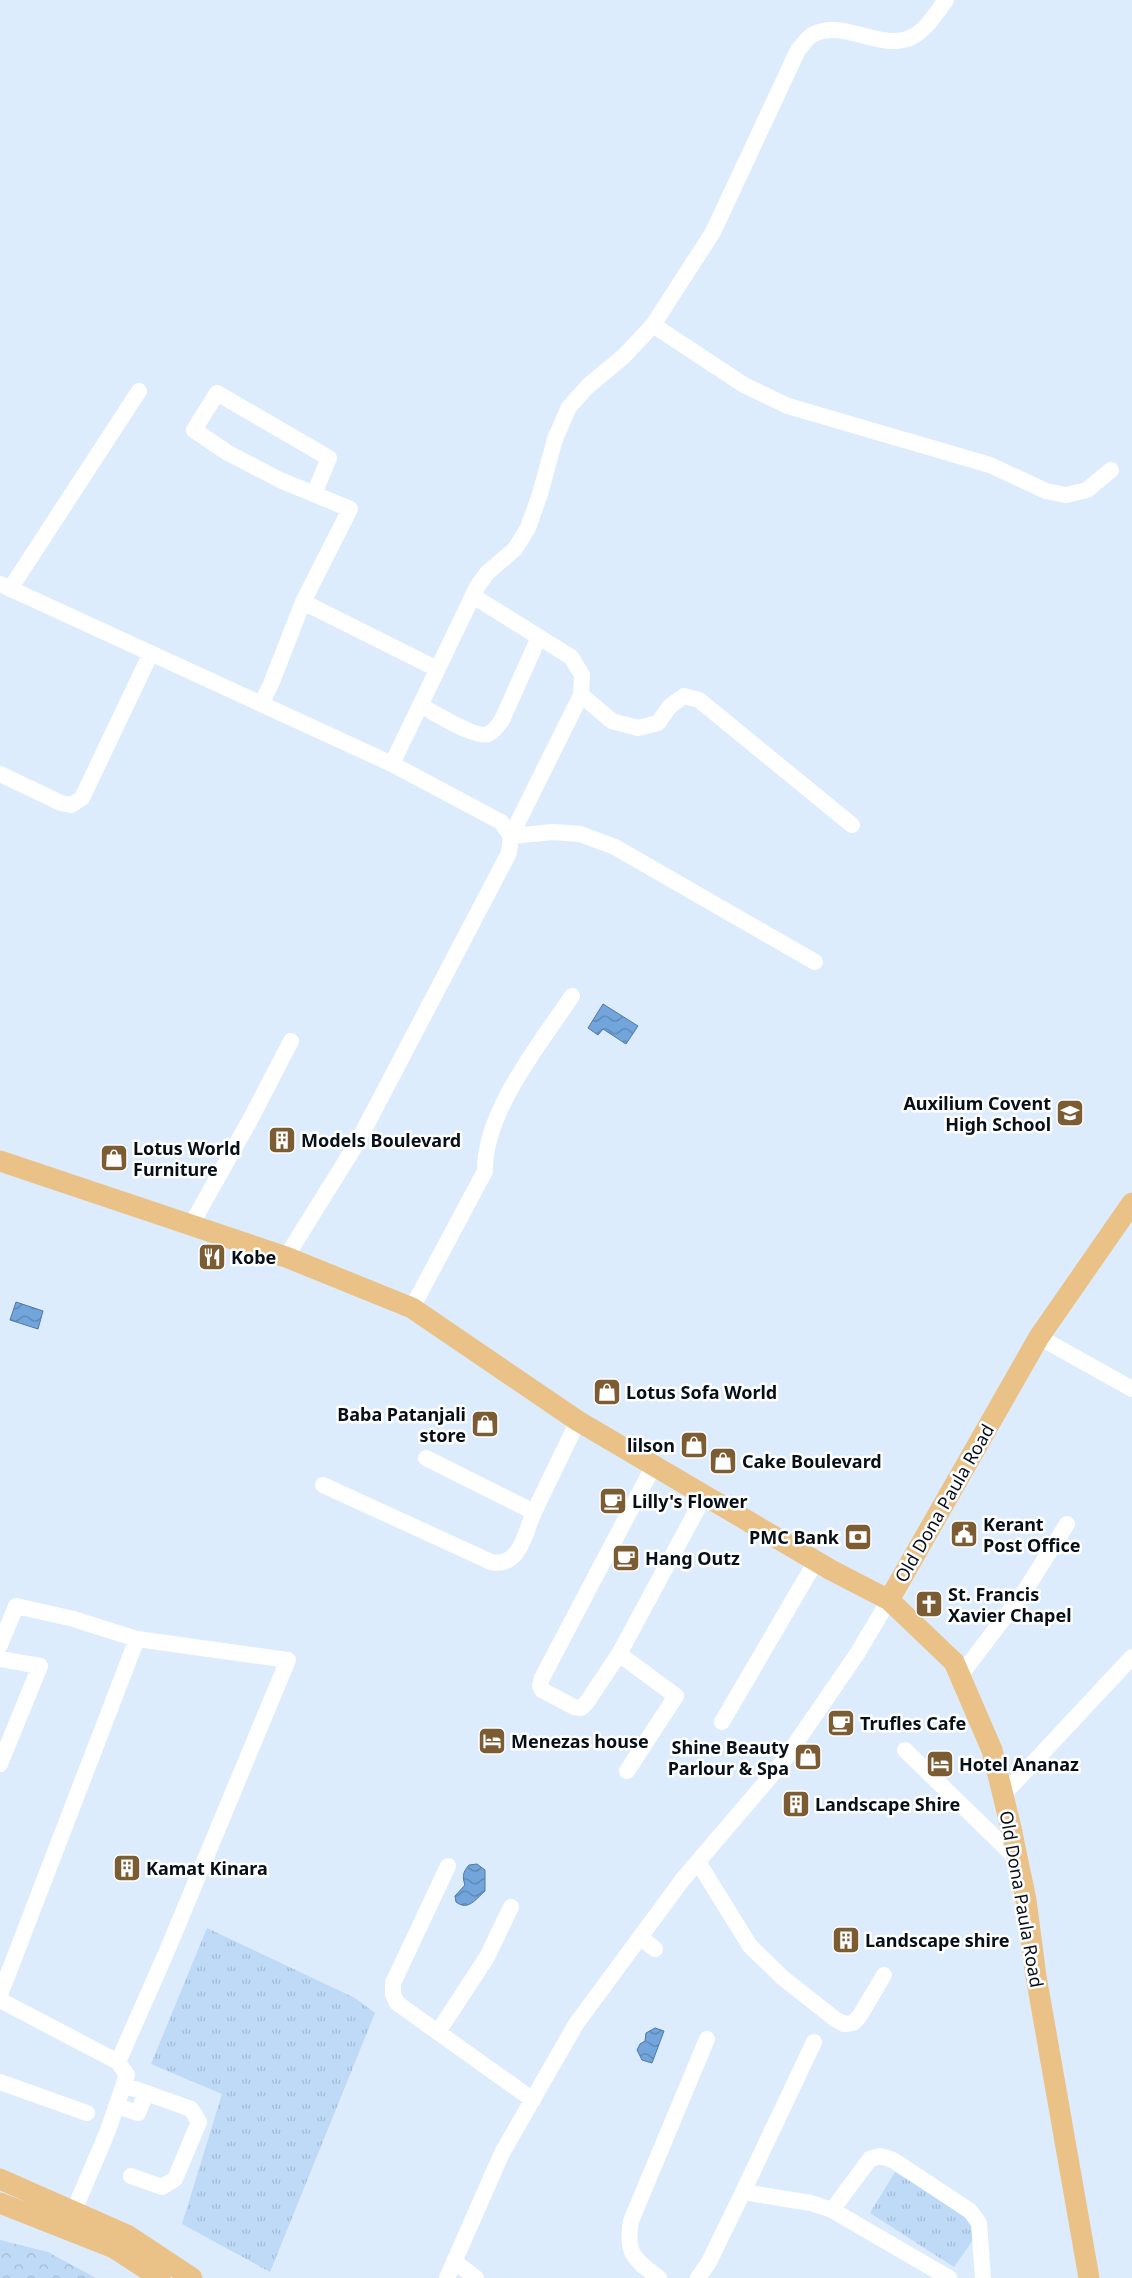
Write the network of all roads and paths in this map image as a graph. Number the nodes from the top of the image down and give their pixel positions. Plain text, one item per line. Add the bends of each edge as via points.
1 (946, 0) edge
2 (653, 326) junction
3 (139, 391) dead end
4 (1111, 470) dead end
5 (314, 494) junction
6 (5, 587) edge
7 (473, 596) junction
8 (303, 602) junction
9 (539, 637) junction
10 (151, 653) junction
11 (437, 669) junction
12 (581, 695) junction
13 (261, 704) junction
14 (420, 706) junction
15 (392, 764) junction
16 (0, 774) edge
17 (852, 825) dead end
18 (511, 836) junction
19 (815, 962) dead end
20 (572, 996) dead end
21 (291, 1041) dead end
22 (0, 1161) edge
23 (1132, 1203) edge
24 (191, 1225) junction
25 (286, 1256) junction
26 (412, 1308) junction
27 (1038, 1336) junction
28 (1132, 1389) edge
29 (578, 1420) junction
30 (426, 1458) dead end
31 (654, 1465) junction
32 (323, 1485) dead end
33 (704, 1495) junction
34 (534, 1512) junction
35 (1067, 1524) dead end
36 (816, 1561) junction
37 (889, 1600) junction
38 (137, 1639) junction
39 (0, 1645) edge
40 (619, 1654) junction
41 (1132, 1657) edge
42 (0, 1659) edge
43 (960, 1676) junction
44 (722, 1722) dead end
45 (905, 1750) dead end
46 (0, 1764) edge
47 (628, 1771) dead end
48 (1003, 1795) junction
49 (1017, 1859) junction
50 (698, 1862) junction
51 (448, 1866) dead end
52 (511, 1907) dead end
53 (640, 1937) junction
54 (655, 1949) dead end
55 (884, 1975) dead end
56 (0, 1995) edge
57 (0, 2000) edge
58 (438, 2032) junction
59 (707, 2039) dead end
60 (814, 2042) dead end
61 (118, 2062) junction
62 (0, 2082) edge
63 (124, 2085) junction
64 (146, 2093) junction
65 (532, 2100) junction
66 (117, 2106) junction
67 (87, 2114) dead end
68 (131, 2176) dead end
69 (0, 2179) edge
70 (743, 2192) junction
71 (0, 2203) edge
72 (832, 2210) junction
73 (70, 2220) junction
74 (454, 2261) junction
75 (160, 2278) edge
76 (192, 2278) edge
77 (446, 2278) edge
78 (476, 2278) edge
79 (659, 2278) edge
80 (698, 2278) edge
81 (949, 2278) edge
82 (983, 2278) edge
83 (1089, 2278) edge

1 - 2 street via 927,25 912,37 888,41 830,29 813,34 798,50 713,232
2 - 4 street via 744,385 788,406 990,466 1046,491 1066,495 1087,490
2 - 7 street via 569,407 555,439 528,528 515,549 487,573
3 - 6 street
5 - 5 street via 228,454 194,430 217,393 329,458
5 - 8 street via 350,509
6 - 10 street
7 - 9 street
7 - 11 street
8 - 11 street
8 - 13 street
9 - 12 street via 571,658 582,675
9 - 14 street via 502,720 487,735 475,734
10 - 13 street
10 - 16 street via 82,798 71,805
11 - 14 street
12 - 17 street via 612,721 638,728 658,724 670,706 684,696 699,700
12 - 18 street
13 - 15 street
14 - 15 street
15 - 18 street via 501,822
18 - 19 street via 553,832 580,834 615,847
18 - 25 street via 509,853 357,1143
20 - 26 street via 517,1079 492,1127 484,1154 485,1171
21 - 24 street
22 - 24 main road
23 - 27 main road, Old Dona Paula Road
24 - 25 main road
25 - 26 main road
26 - 29 main road
27 - 28 street
27 - 37 main road, Old Dona Paula Road
29 - 31 main road
29 - 34 street
30 - 34 street
31 - 33 main road
31 - 40 street via 540,1686 542,1690 581,1708
32 - 34 street via 501,1564 516,1556
33 - 36 main road
33 - 40 street
35 - 43 street via 1026,1589
36 - 37 main road
36 - 44 street
37 - 43 main road, Old Dona Paula Road via 954,1662
37 - 50 street via 857,1654 782,1763
38 - 39 street via 16,1606
38 - 56 street
38 - 61 street via 288,1660
40 - 47 street via 676,1696
41 - 48 street
42 - 46 street via 40,1666
43 - 48 main road, Old Dona Paula Road via 992,1750
45 - 49 street
48 - 49 main road, Old Dona Paula Road
49 - 83 main road, Old Dona Paula Road
50 - 53 street
50 - 55 street via 750,1946 783,1978 835,2019 844,2024 853,2023
51 - 58 street via 393,1983 396,2003
52 - 58 street via 487,1958
53 - 54 street
53 - 65 street via 576,2024
57 - 61 street
58 - 65 street
59 - 79 street via 631,2221 630,2250 638,2262
60 - 70 street
61 - 63 street via 128,2075
62 - 67 street
63 - 64 street
63 - 66 street
64 - 66 street via 138,2113
64 - 68 street via 191,2110 199,2122 176,2179 162,2187
65 - 74 street via 502,2153
66 - 73 street
69 - 73 main road
70 - 72 street via 811,2203
70 - 80 street
71 - 73 main road
72 - 81 street
72 - 82 street via 870,2160 880,2156 893,2160 970,2211 979,2223
73 - 75 main road
73 - 76 main road via 127,2235
74 - 77 street
74 - 78 street

